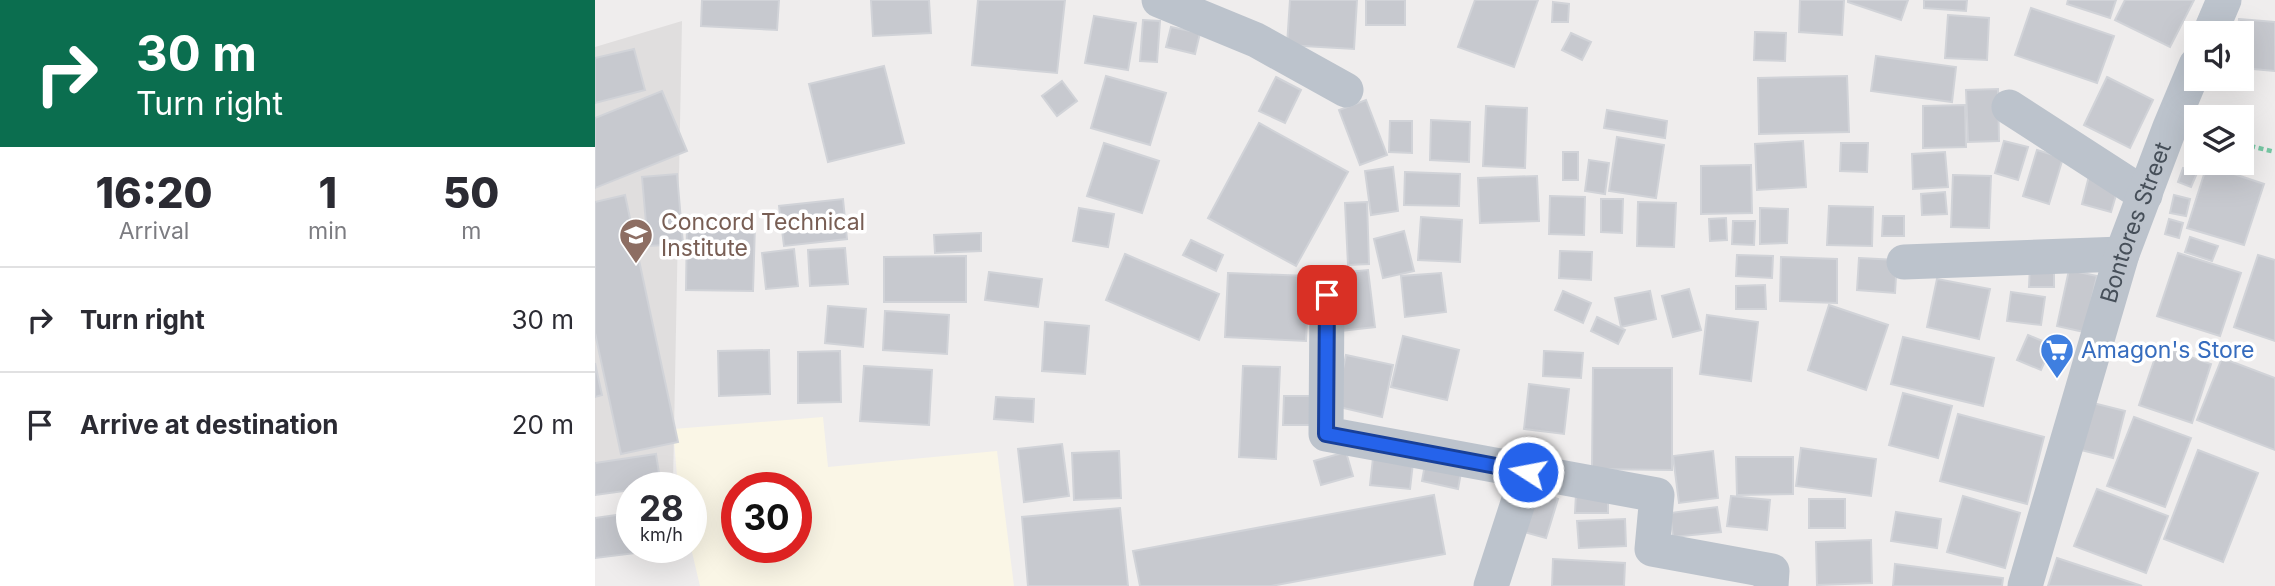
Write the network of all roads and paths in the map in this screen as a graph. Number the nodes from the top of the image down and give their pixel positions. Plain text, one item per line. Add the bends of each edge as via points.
1 (1159, 0) edge
2 (2224, 0) edge
3 (1200, 8) edge
4 (2215, 21) edge
5 (1346, 90) dead end
6 (2186, 91) edge
7 (2008, 107) dead end
8 (2254, 147) edge
9 (2275, 152) edge
10 (2145, 195) junction
11 (2122, 254) junction
12 (1904, 262) dead end
13 (1327, 295) dead end
14 (1528, 472) junction
15 (1490, 586) edge
16 (1771, 586) edge
17 (2025, 586) edge

1 - 3 street
2 - 4 street
3 - 5 street
6 - 10 street, Bontores Street
7 - 10 street
8 - 9 path
10 - 11 street, Bontores Street
11 - 12 street
11 - 17 street, Bontores Street
13 - 14 street via 1326,434
14 - 15 street
14 - 16 street via 1657,495 1651,549 1772,571

